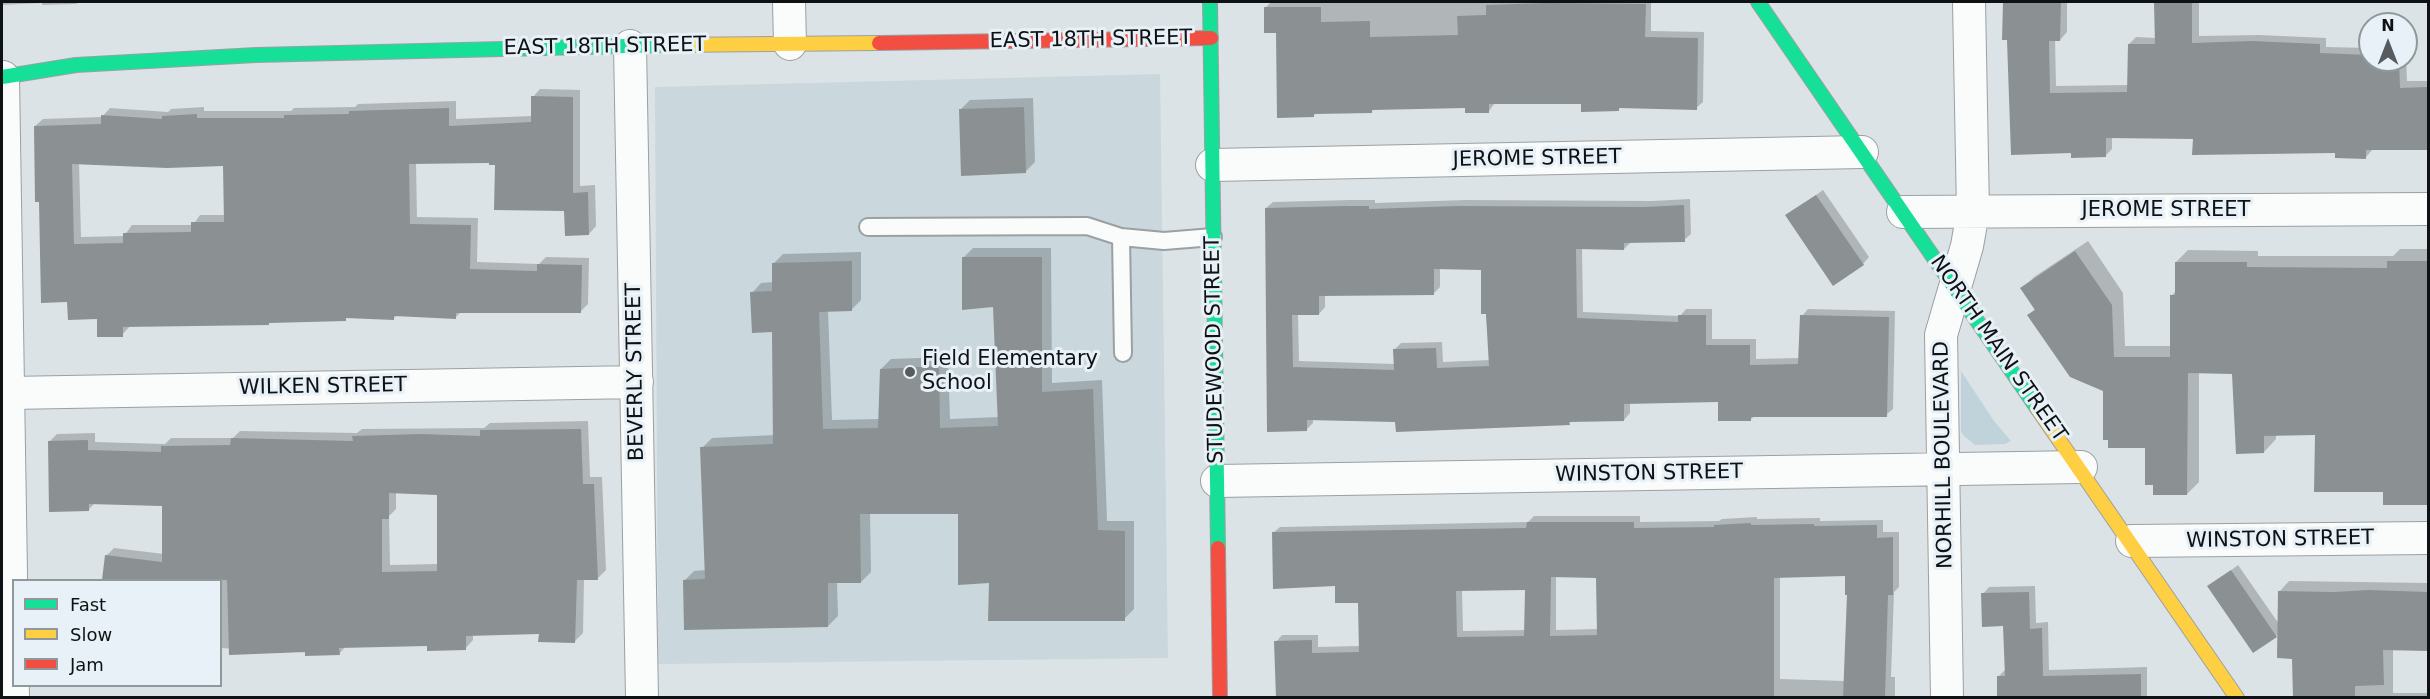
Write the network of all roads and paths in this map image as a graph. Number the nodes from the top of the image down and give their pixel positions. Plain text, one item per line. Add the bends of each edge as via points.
1 (789, 2) edge
2 (1210, 2) edge
3 (1758, 2) edge
4 (1969, 2) edge
5 (1211, 38) junction
6 (790, 44) junction
7 (630, 46) junction
8 (2, 77) edge
9 (1862, 152) junction
10 (1212, 165) junction
11 (2428, 209) edge
12 (1903, 212) junction
13 (1973, 212) junction
14 (868, 227) dead end
15 (1121, 237) junction
16 (1214, 237) junction
17 (1954, 286) junction
18 (1123, 353) dead end
19 (636, 382) junction
20 (9, 393) junction
21 (2080, 467) junction
22 (1944, 470) junction
23 (1217, 481) junction
24 (2428, 538) edge
25 (2132, 541) junction
26 (6, 552) edge
27 (12, 677) edge
28 (642, 698) edge
29 (1220, 698) edge
30 (1947, 698) edge
31 (2237, 698) edge

1 - 6 street
2 - 5 main road, STUDEWOOD STREET
3 - 9 main road, NORTH MAIN STREET
4 - 13 street, NORHILL BOULEVARD
5 - 6 main road, EAST 18TH STREET
5 - 10 main road, STUDEWOOD STREET
6 - 7 main road, EAST 18TH STREET
7 - 8 main road, EAST 18TH STREET via 256,55 76,65
7 - 19 street, BEVERLY STREET
8 - 20 street
9 - 10 street, JEROME STREET
9 - 12 main road, NORTH MAIN STREET
10 - 16 main road, STUDEWOOD STREET
11 - 13 street, JEROME STREET
12 - 13 street, JEROME STREET
12 - 17 main road, NORTH MAIN STREET
13 - 17 street, NORHILL BOULEVARD
14 - 15 lane via 1087,226
15 - 16 lane via 1164,241
15 - 18 lane
16 - 23 main road, STUDEWOOD STREET
17 - 21 main road, NORTH MAIN STREET
17 - 22 street, NORHILL BOULEVARD via 1941,335
19 - 20 street, WILKEN STREET
19 - 28 street, BEVERLY STREET
20 - 26 street
21 - 22 street, WINSTON STREET
21 - 25 main road, NORTH MAIN STREET
22 - 23 street, WINSTON STREET
22 - 30 street, NORHILL BOULEVARD
23 - 29 main road, STUDEWOOD STREET
24 - 25 street, WINSTON STREET
25 - 31 main road, NORTH MAIN STREET
26 - 27 street

